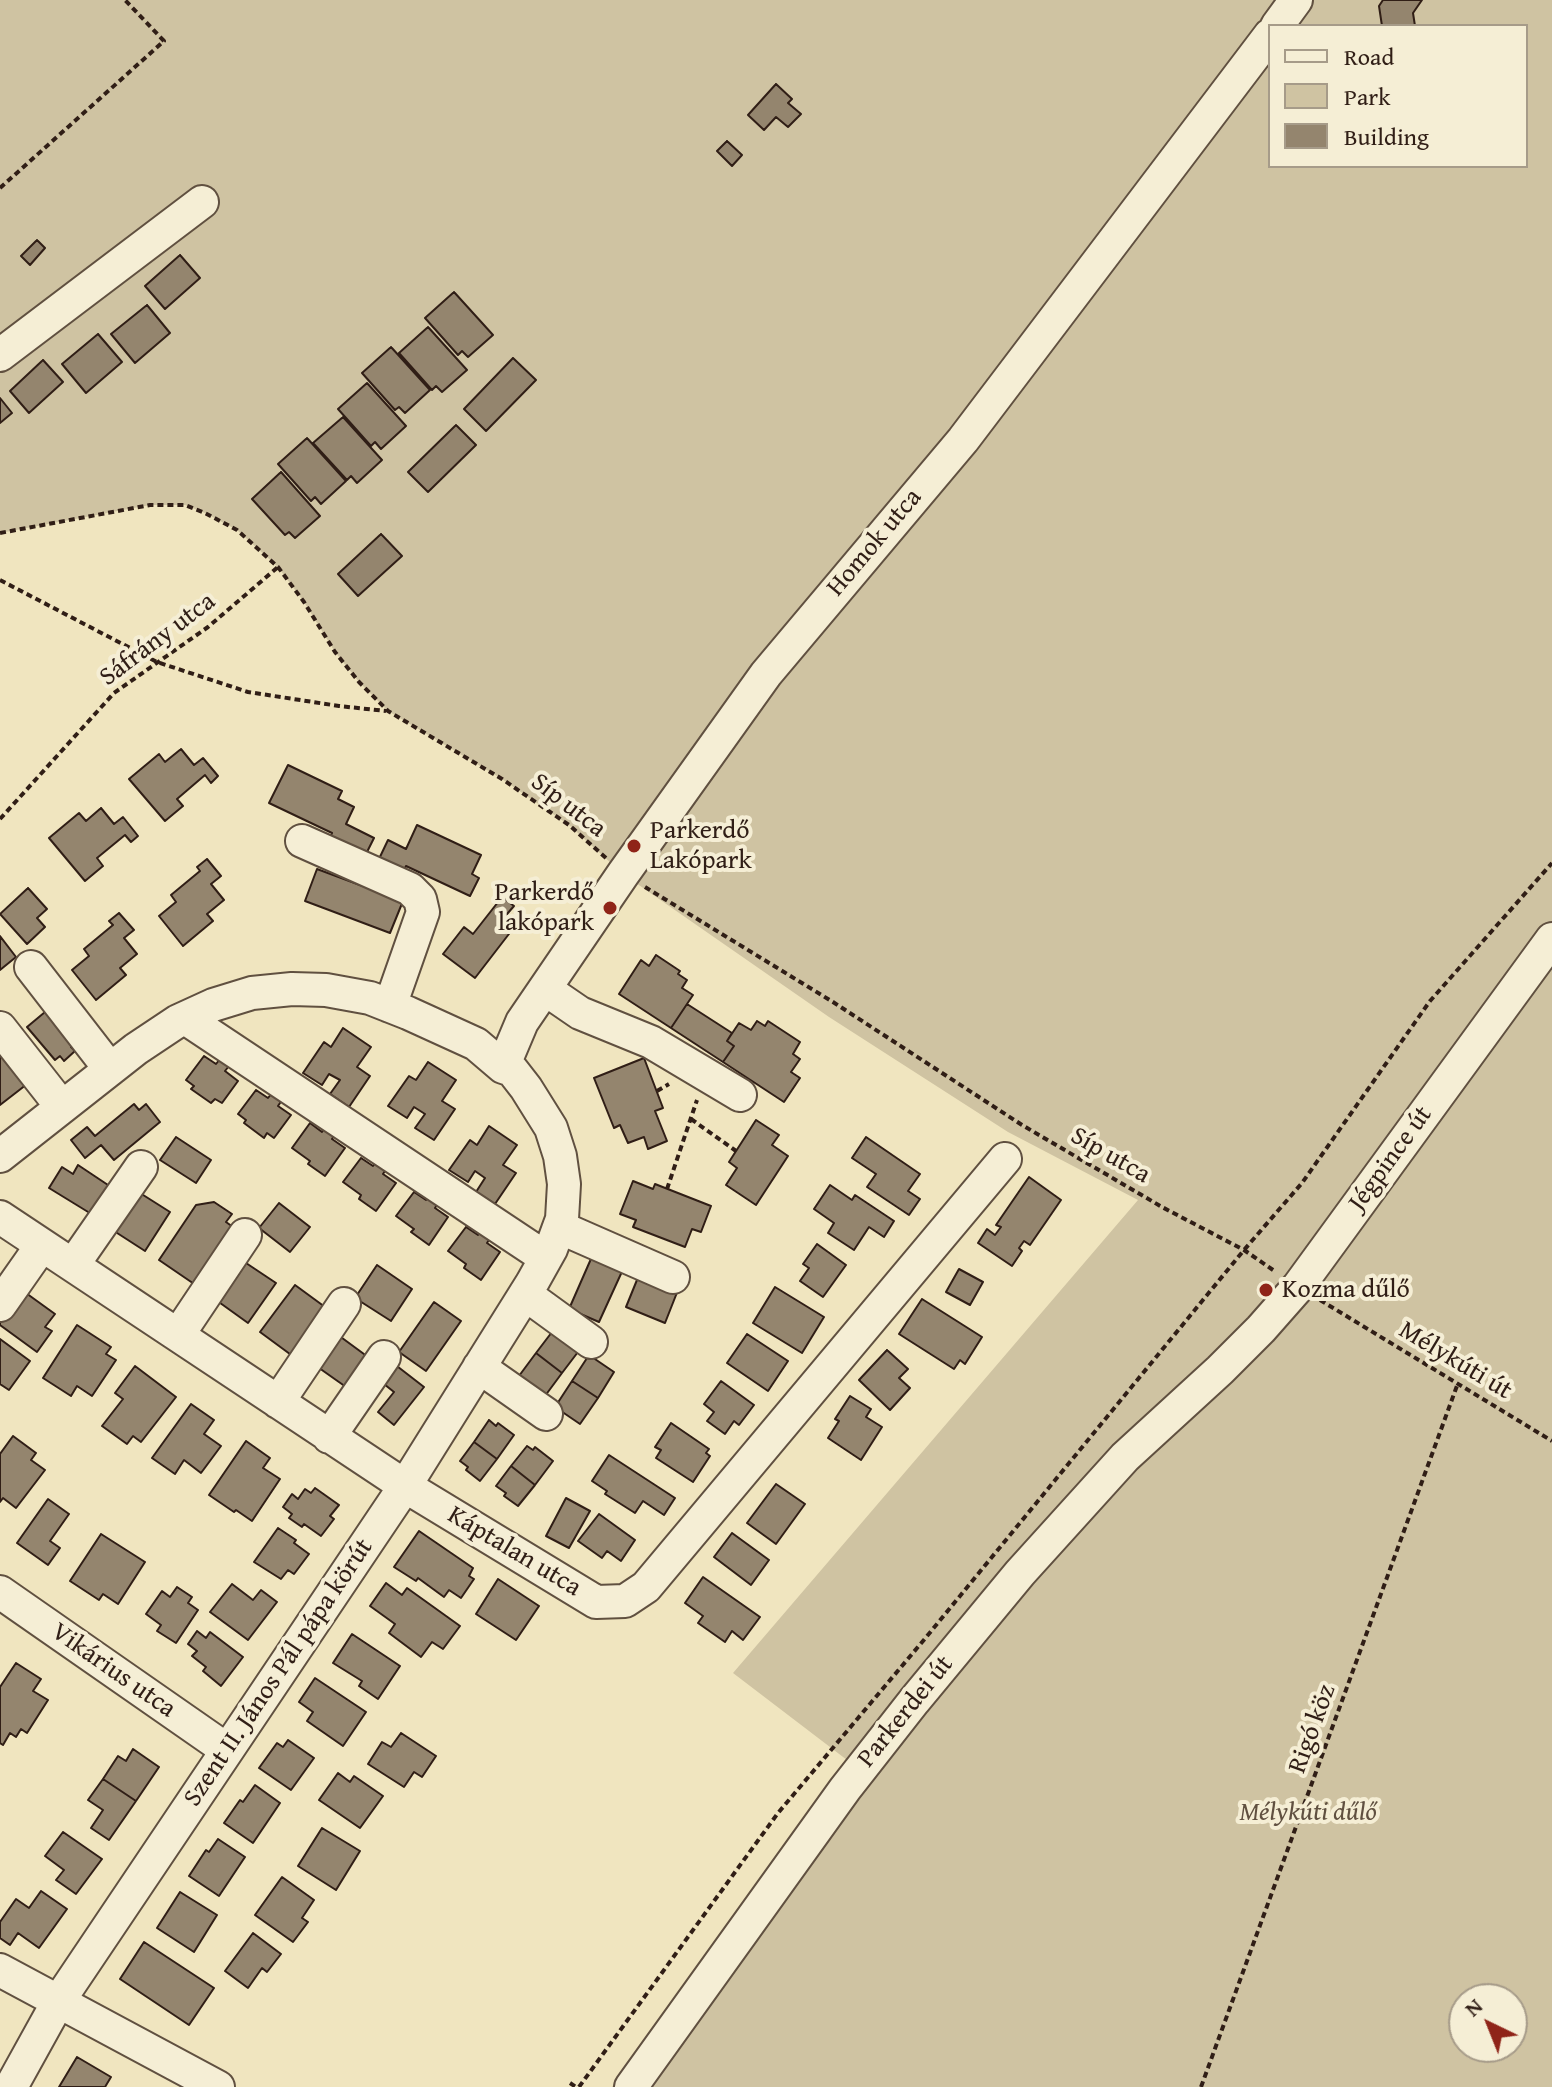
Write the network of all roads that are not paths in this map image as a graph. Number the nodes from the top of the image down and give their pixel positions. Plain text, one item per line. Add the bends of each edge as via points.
1 (1296, 0) edge
2 (1278, 24) edge
3 (1268, 38) edge
4 (202, 202) dead end
5 (0, 355) edge
6 (302, 841) dead end
7 (1552, 939) edge
8 (31, 967) dead end
9 (545, 989) junction
10 (390, 1006) junction
11 (185, 1018) junction
12 (0, 1028) edge
13 (503, 1067) junction
14 (110, 1069) junction
15 (740, 1095) dead end
16 (62, 1107) junction
17 (2, 1149) edge
18 (1005, 1159) dead end
19 (141, 1167) dead end
20 (0, 1217) edge
21 (559, 1227) junction
22 (245, 1235) dead end
23 (42, 1245) junction
24 (546, 1258) junction
25 (73, 1265) junction
26 (673, 1277) dead end
27 (525, 1294) junction
28 (344, 1304) dead end
29 (0, 1305) edge
30 (178, 1335) junction
31 (591, 1342) dead end
32 (384, 1357) dead end
33 (1220, 1370) joint
34 (474, 1376) junction
35 (278, 1402) junction
36 (541, 1422) dead end
37 (329, 1437) junction
38 (405, 1486) junction
39 (0, 1592) edge
40 (227, 1750) junction
41 (0, 1970) edge
42 (58, 2002) junction
43 (11, 2087) edge
44 (218, 2087) edge
45 (631, 2087) edge

1 - 2 street
3 - 9 street, Homok utca via 963,440 766,674
4 - 5 street
6 - 10 street via 410,889 420,899 423,912
7 - 33 street, Jégpince út via 1298,1287
8 - 14 street
9 - 13 street, Homok utca via 522,1022
9 - 15 street via 580,1013 651,1042
10 - 11 street, Szent II. János Pál pápa körút via 326,990 292,989 252,993
10 - 13 street, Szent II. János Pál pápa körút via 476,1044
11 - 14 street, Szent II. János Pál pápa körút
11 - 24 street
12 - 16 street
13 - 21 street, Szent II. János Pál pápa körút via 512,1070 551,1128 564,1184
14 - 16 street, Szent II. János Pál pápa körút
16 - 17 street, Szent II. János Pál pápa körút
18 - 38 street, Káptalan utca via 646,1587 625,1601 596,1602
19 - 25 street
20 - 23 street, Káptalan utca
21 - 24 street, Szent II. János Pál pápa körút
21 - 26 street
22 - 30 street
23 - 25 street, Káptalan utca
23 - 29 street
24 - 27 street, Szent II. János Pál pápa körút
25 - 30 street, Káptalan utca
27 - 31 street
27 - 34 street, Szent II. János Pál pápa körút
28 - 35 street
30 - 35 street, Káptalan utca
32 - 37 street
33 - 45 street, Parkerdei út via 1125,1457 914,1701
34 - 36 street
34 - 38 street, Szent II. János Pál pápa körút
35 - 37 street, Káptalan utca
37 - 38 street, Káptalan utca
38 - 40 street, Szent II. János Pál pápa körút
39 - 40 street, Vikárius utca
40 - 42 street, Szent II. János Pál pápa körút
41 - 42 street
42 - 43 street, Szent II. János Pál pápa körút
42 - 44 street

